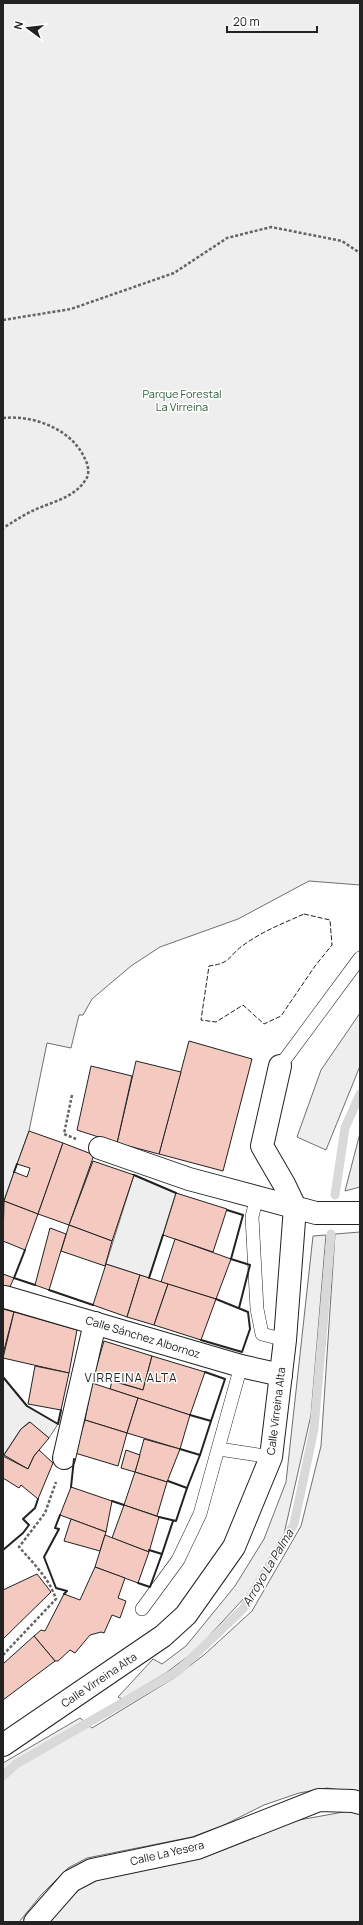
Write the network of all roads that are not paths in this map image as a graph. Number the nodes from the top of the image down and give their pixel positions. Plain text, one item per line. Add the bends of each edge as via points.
1 (360, 958) edge
2 (280, 1066) joint
3 (100, 1148) dead end
4 (257, 1196) junction
5 (294, 1207) junction
6 (360, 1213) edge
7 (5, 1297) dead end
8 (95, 1323) junction
9 (285, 1340) junction
10 (241, 1366) junction
11 (281, 1375) junction
12 (219, 1448) junction
13 (271, 1457) junction
14 (64, 1458) road end
15 (142, 1609) dead end
16 (3, 1745) edge
17 (360, 1803) edge
18 (35, 1922) edge

1 - 2 lane
2 - 5 street, Calle Virreina Alta via 262,1146
3 - 4 street via 189,1179
4 - 5 street
4 - 9 lane via 252,1217 257,1308 262,1334
5 - 6 street via 316,1213
5 - 9 street, Calle Virreina Alta
7 - 8 street, Calle Sánchez Albornoz
8 - 10 street, Calle Sánchez Albornoz
8 - 14 street
9 - 11 street, Calle Virreina Alta
10 - 11 street, Calle Sánchez Albornoz
10 - 12 lane
11 - 13 street, Calle Virreina Alta
12 - 13 lane
12 - 15 lane via 200,1514 178,1560
13 - 16 street, Calle Virreina Alta via 234,1547 186,1615 163,1636
17 - 18 street, Calle La Yesera via 319,1800 197,1848 92,1870 71,1881

